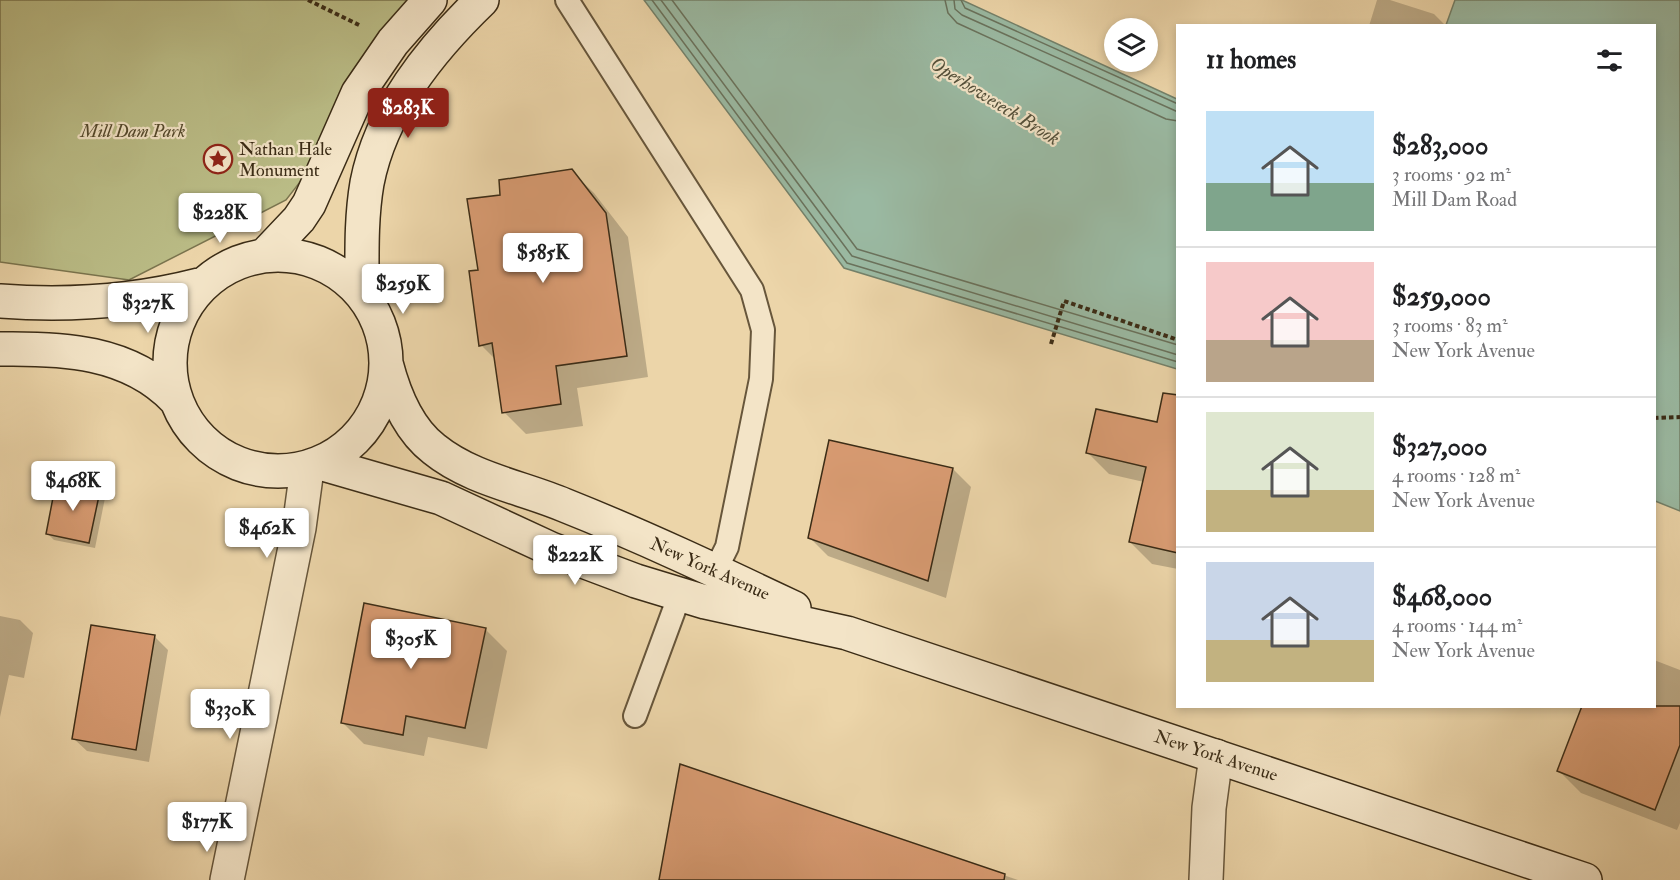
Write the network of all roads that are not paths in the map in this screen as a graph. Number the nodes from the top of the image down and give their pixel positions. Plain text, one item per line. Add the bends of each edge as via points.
1 (430, 0) edge
2 (482, 0) edge
3 (567, 0) edge
4 (264, 256) junction
5 (199, 285) junction
6 (362, 288) junction
7 (0, 301) edge
8 (0, 348) edge
9 (386, 361) junction
10 (175, 399) junction
11 (315, 466) junction
12 (715, 571) junction
13 (680, 594) junction
14 (847, 633) junction
15 (635, 716) dead end
16 (1216, 756) junction
17 (1565, 877) edge
18 (227, 880) edge
19 (1206, 880) edge

1 - 4 street via 393,42 358,93 309,204
2 - 6 street via 425,61 380,140 365,203
3 - 12 lane via 752,290 763,330 761,380 746,462 727,547
4 - 5 street via 238,264
4 - 6 street via 304,257 343,273
5 - 7 street via 134,300
5 - 10 street via 172,340 170,363
6 - 9 street via 380,324
8 - 10 street via 89,353 148,376
9 - 11 street via 382,389 363,429 353,442
9 - 12 street, New York Avenue via 409,420 433,448 450,460 472,472 568,506
10 - 11 street via 199,436 231,460 268,471
11 - 13 street, New York Avenue via 441,498 551,549
11 - 18 street
12 - 14 street, New York Avenue
13 - 14 street, New York Avenue
13 - 15 lane
14 - 16 street, New York Avenue
16 - 17 street, New York Avenue
16 - 19 street

